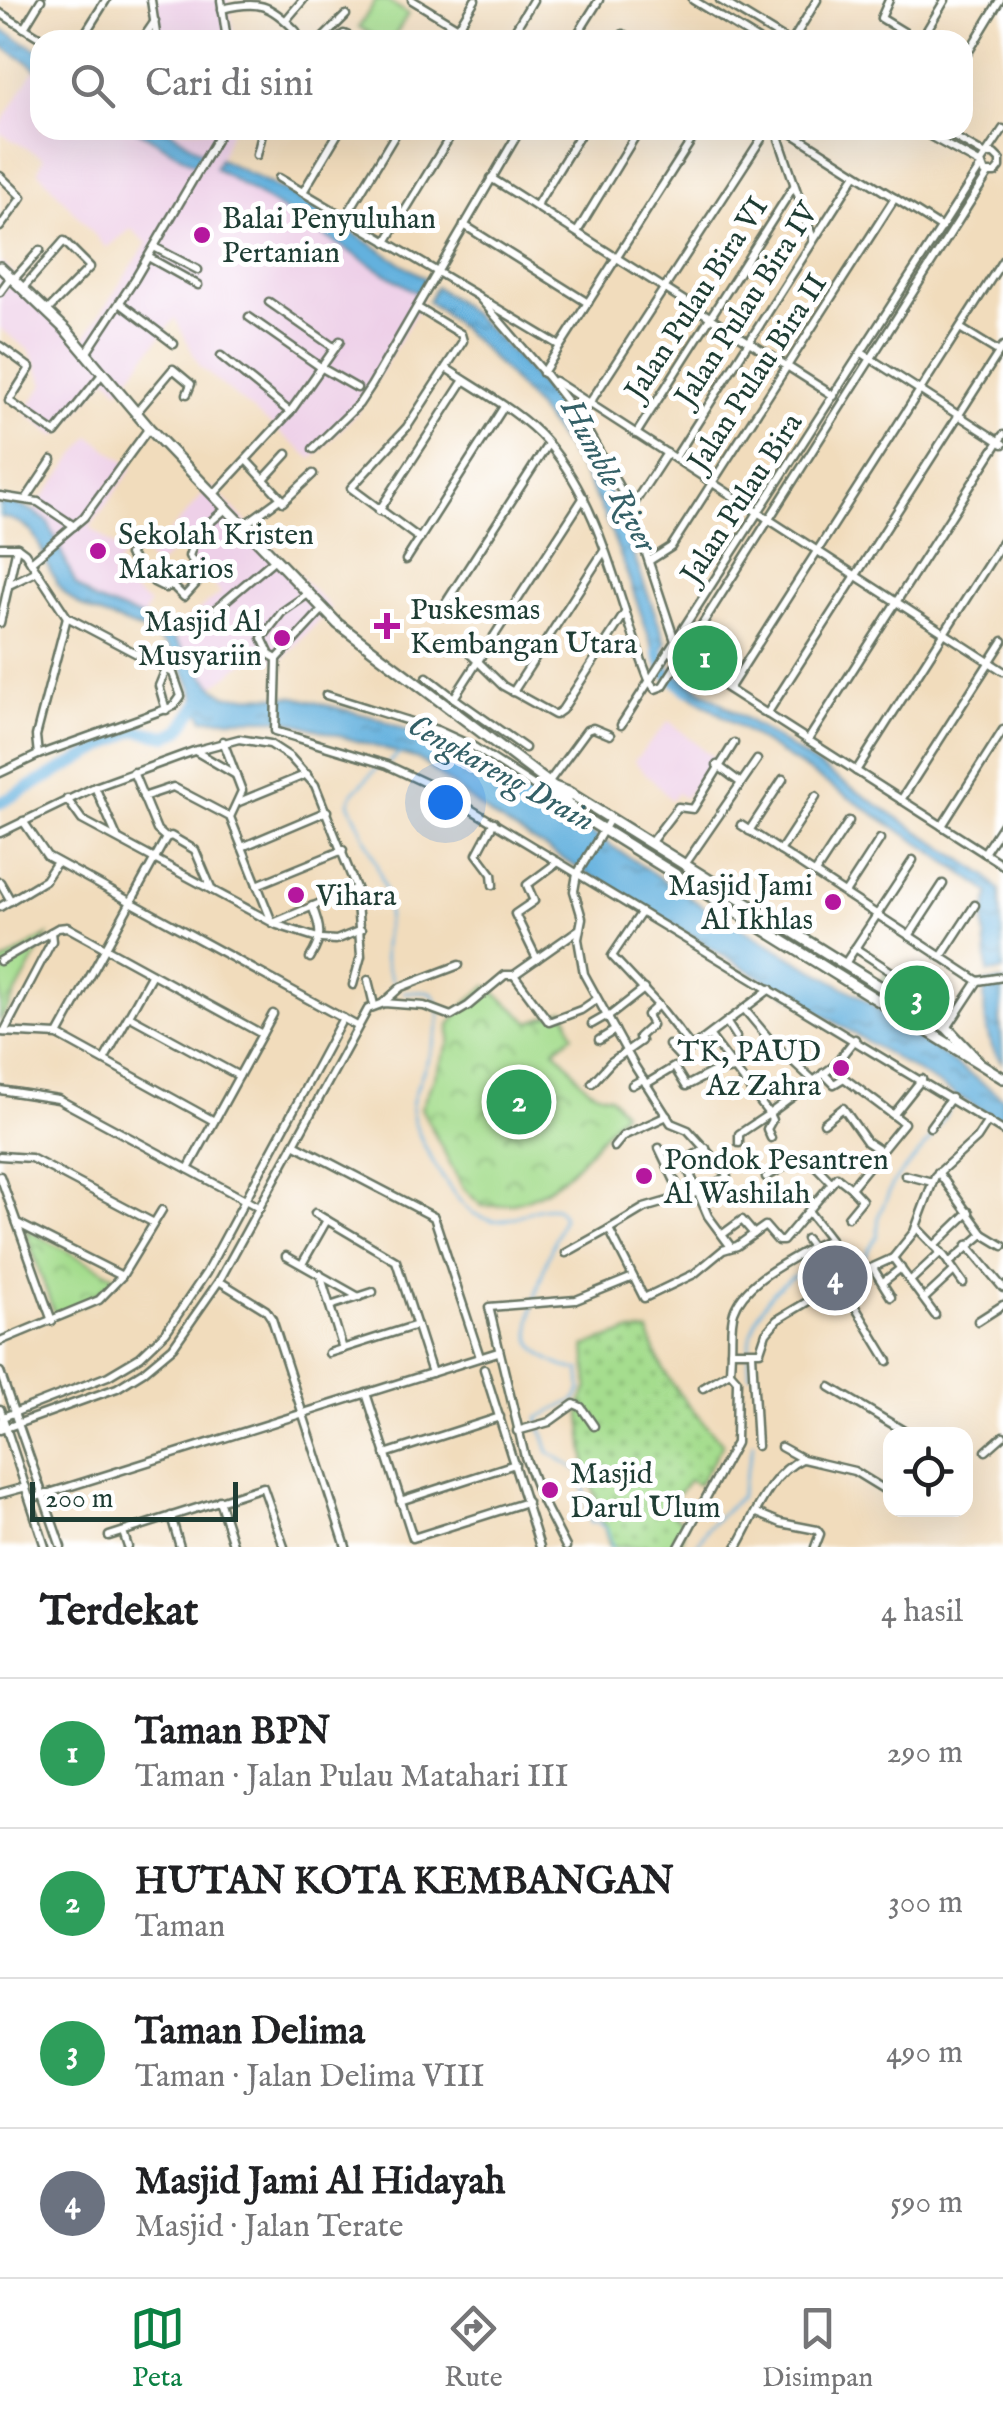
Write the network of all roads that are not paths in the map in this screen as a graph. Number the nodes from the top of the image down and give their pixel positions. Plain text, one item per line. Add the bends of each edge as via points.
1 (42, 0) edge
2 (106, 0) edge
3 (151, 0) edge
4 (304, 0) edge
5 (475, 0) edge
6 (533, 0) edge
7 (599, 0) edge
8 (692, 0) edge
9 (720, 0) edge
10 (817, 0) edge
11 (889, 0) edge
12 (945, 0) edge
13 (1000, 0) edge
14 (416, 1) edge
15 (222, 4) edge
16 (0, 13) edge
17 (346, 15) dead end
18 (156, 20) junction
19 (286, 20) junction
20 (24, 28) junction
21 (458, 28) junction
22 (87, 30) edge
23 (149, 30) edge
24 (156, 30) edge
25 (226, 30) edge
26 (293, 30) edge
27 (331, 30) edge
28 (461, 30) edge
29 (514, 30) edge
30 (580, 30) edge
31 (742, 30) edge
32 (772, 30) edge
33 (796, 30) edge
34 (902, 30) edge
35 (926, 30) edge
36 (30, 32) edge
37 (973, 45) edge
38 (1003, 128) edge
39 (217, 140) edge
40 (260, 140) edge
41 (334, 140) edge
42 (392, 140) edge
43 (448, 140) edge
44 (514, 140) edge
45 (576, 140) edge
46 (633, 140) edge
47 (692, 140) edge
48 (761, 140) edge
49 (779, 140) edge
50 (803, 140) edge
51 (937, 140) edge
52 (960, 140) edge
53 (257, 155) dead end
54 (986, 155) junction
55 (1002, 160) edge
56 (981, 165) junction
57 (856, 174) junction
58 (991, 174) junction
59 (0, 176) edge
60 (279, 178) dead end
61 (491, 178) junction
62 (1003, 178) edge
63 (794, 186) junction
64 (303, 192) junction
65 (895, 198) junction
66 (536, 206) junction
67 (345, 218) junction
68 (464, 225) junction
69 (0, 227) edge
70 (942, 228) junction
71 (577, 232) junction
72 (813, 241) junction
73 (386, 242) junction
74 (154, 248) junction
75 (40, 250) dead end
76 (148, 256) junction
77 (617, 258) junction
78 (1003, 260) edge
79 (0, 268) edge
80 (198, 270) dead end
81 (435, 274) junction
82 (12, 278) junction
83 (198, 285) dead end
84 (23, 288) junction
85 (665, 288) junction
86 (0, 292) edge
87 (478, 296) junction
88 (269, 302) dead end
89 (120, 303) junction
90 (419, 303) junction
91 (588, 303) junction
92 (47, 311) junction
93 (249, 317) dead end
94 (711, 317) junction
95 (960, 328) junction
96 (749, 341) junction
97 (174, 344) dead end
98 (0, 346) edge
99 (560, 346) junction
100 (1001, 349) edge
101 (87, 352) junction
102 (862, 353) junction
103 (222, 356) dead end
104 (871, 359) junction
105 (788, 366) junction
106 (322, 368) junction
107 (446, 368) junction
108 (103, 372) junction
109 (545, 375) junction
110 (464, 380) junction
111 (357, 388) dead end
112 (920, 390) junction
113 (187, 394) dead end
114 (834, 396) junction
115 (589, 404) junction
116 (504, 408) junction
117 (290, 412) junction
118 (136, 413) junction
119 (959, 415) junction
120 (580, 418) junction
121 (149, 428) junction
122 (636, 434) junction
123 (1002, 440) edge
124 (548, 444) junction
125 (313, 449) dead end
126 (666, 453) junction
127 (287, 454) dead end
128 (674, 458) junction
129 (52, 460) dead end
130 (247, 461) junction
131 (313, 474) dead end
132 (264, 479) junction
133 (713, 483) junction
134 (214, 494) junction
135 (0, 496) edge
136 (280, 498) junction
137 (584, 498) junction
138 (26, 499) junction
139 (228, 508) junction
140 (631, 508) junction
141 (379, 510) junction
142 (759, 512) junction
143 (768, 520) junction
144 (244, 525) junction
145 (74, 526) junction
146 (139, 536) dead end
147 (420, 539) junction
148 (1003, 541) edge
149 (0, 547) edge
150 (17, 548) junction
151 (605, 550) junction
152 (817, 552) junction
153 (274, 559) junction
154 (406, 560) dead end
155 (649, 561) junction
156 (31, 562) junction
157 (37, 571) junction
158 (855, 576) junction
159 (10, 584) junction
160 (308, 594) junction
161 (896, 602) junction
162 (445, 604) dead end
163 (217, 608) dead end
164 (323, 610) junction
165 (625, 612) junction
166 (66, 617) junction
167 (0, 623) edge
168 (944, 633) junction
169 (676, 641) junction
170 (1003, 641) edge
171 (458, 642) dead end
172 (686, 650) junction
173 (669, 651) junction
174 (681, 658) junction
175 (277, 659) junction
176 (477, 662) junction
177 (990, 662) junction
178 (166, 668) junction
179 (1003, 670) edge
180 (427, 677) dead end
181 (651, 679) junction
182 (729, 689) junction
183 (513, 692) junction
184 (326, 695) dead end
185 (454, 698) junction
186 (166, 710) junction
187 (767, 714) junction
188 (620, 725) dead end
189 (1003, 730) edge
190 (610, 735) dead end
191 (808, 740) junction
192 (224, 741) junction
193 (734, 743) dead end
194 (525, 748) dead end
195 (194, 751) junction
196 (38, 755) junction
197 (757, 760) dead end
198 (718, 765) junction
199 (856, 771) junction
200 (133, 772) junction
201 (0, 773) edge
202 (307, 774) junction
203 (236, 775) junction
204 (783, 779) dead end
205 (741, 783) junction
206 (551, 785) junction
207 (94, 787) junction
208 (816, 796) dead end
209 (143, 798) junction
210 (561, 798) junction
211 (67, 799) junction
212 (901, 800) junction
213 (237, 803) junction
214 (327, 811) junction
215 (230, 818) junction
216 (610, 818) junction
217 (23, 821) junction
218 (849, 821) dead end
219 (494, 822) junction
220 (1003, 824) edge
221 (741, 825) dead end
222 (942, 826) junction
223 (749, 831) junction
224 (602, 832) junction
225 (0, 834) edge
226 (117, 838) junction
227 (166, 838) junction
228 (880, 839) dead end
229 (651, 842) junction
230 (242, 847) junction
231 (343, 850) junction
232 (780, 850) junction
233 (984, 853) junction
234 (155, 859) junction
235 (913, 860) dead end
236 (57, 862) junction
237 (558, 862) junction
238 (686, 863) junction
239 (1003, 865) edge
240 (578, 873) junction
241 (815, 874) junction
242 (0, 882) edge
243 (943, 884) dead end
244 (257, 885) junction
245 (493, 886) dead end
246 (356, 888) junction
247 (212, 890) junction
248 (844, 893) junction
249 (11, 900) junction
250 (131, 903) junction
251 (312, 906) junction
252 (975, 906) dead end
253 (0, 907) edge
254 (641, 913) junction
255 (877, 915) junction
256 (272, 923) junction
257 (361, 930) junction
258 (580, 930) junction
259 (51, 932) junction
260 (909, 936) junction
261 (321, 939) junction
262 (856, 948) junction
263 (106, 949) junction
264 (942, 957) junction
265 (310, 958) dead end
266 (537, 959) junction
267 (0, 961) edge
268 (459, 965) dead end
269 (844, 966) junction
270 (152, 974) junction
271 (514, 975) junction
272 (1003, 977) edge
273 (368, 980) dead end
274 (979, 981) junction
275 (353, 985) dead end
276 (644, 989) junction
277 (770, 989) junction
278 (597, 999) junction
279 (384, 1003) junction
280 (374, 1005) junction
281 (658, 1005) junction
282 (745, 1010) junction
283 (273, 1014) dead end
284 (956, 1014) junction
285 (128, 1016) junction
286 (606, 1017) junction
287 (343, 1018) junction
288 (726, 1023) junction
289 (592, 1024) dead end
290 (357, 1026) junction
291 (947, 1028) junction
292 (615, 1030) junction
293 (2, 1032) edge
294 (262, 1034) junction
295 (58, 1035) junction
296 (710, 1036) junction
297 (736, 1037) dead end
298 (855, 1039) junction
299 (599, 1040) dead end
300 (669, 1045) dead end
301 (692, 1048) junction
302 (626, 1051) junction
303 (680, 1058) junction
304 (104, 1060) junction
305 (978, 1061) junction
306 (674, 1068) junction
307 (733, 1070) junction
308 (824, 1074) junction
309 (239, 1076) junction
310 (1003, 1078) edge
311 (922, 1080) junction
312 (645, 1081) junction
313 (814, 1081) junction
314 (592, 1083) dead end
315 (632, 1085) dead end
316 (0, 1090) edge
317 (955, 1100) junction
318 (895, 1113) junction
319 (769, 1114) junction
320 (668, 1116) junction
321 (214, 1121) junction
322 (988, 1121) junction
323 (824, 1123) dead end
324 (930, 1127) dead end
325 (1003, 1131) edge
326 (771, 1138) dead end
327 (739, 1143) dead end
328 (294, 1144) junction
329 (614, 1146) dead end
330 (659, 1148) dead end
331 (706, 1148) junction
332 (881, 1152) junction
333 (0, 1156) edge
334 (188, 1169) junction
335 (938, 1172) junction
336 (905, 1175) dead end
337 (0, 1176) edge
338 (766, 1177) dead end
339 (932, 1182) junction
340 (832, 1183) junction
341 (851, 1188) junction
342 (697, 1192) junction
343 (682, 1196) junction
344 (246, 1200) junction
345 (260, 1208) junction
346 (162, 1210) dead end
347 (809, 1212) junction
348 (969, 1212) junction
349 (315, 1213) dead end
350 (848, 1217) dead end
351 (326, 1220) junction
352 (154, 1223) junction
353 (17, 1224) junction
354 (916, 1226) junction
355 (610, 1229) junction
356 (722, 1234) dead end
357 (754, 1234) junction
358 (983, 1234) junction
359 (806, 1239) dead end
360 (968, 1245) junction
361 (934, 1246) junction
362 (1003, 1246) edge
363 (731, 1247) junction
364 (812, 1247) junction
365 (941, 1252) junction
366 (566, 1253) dead end
367 (286, 1256) dead end
368 (893, 1258) junction
369 (949, 1263) junction
370 (302, 1264) junction
371 (819, 1264) dead end
372 (1003, 1264) edge
373 (873, 1268) junction
374 (901, 1268) junction
375 (954, 1271) junction
376 (320, 1274) junction
377 (993, 1274) junction
378 (122, 1276) junction
379 (634, 1277) junction
380 (219, 1281) junction
381 (910, 1281) junction
382 (840, 1282) junction
383 (883, 1282) junction
384 (963, 1283) dead end
385 (1003, 1288) edge
386 (373, 1292) dead end
387 (360, 1296) junction
388 (891, 1296) dead end
389 (925, 1298) junction
390 (1003, 1305) edge
391 (330, 1306) junction
392 (935, 1315) dead end
393 (978, 1320) dead end
394 (52, 1322) junction
395 (417, 1325) junction
396 (0, 1340) edge
397 (343, 1349) junction
398 (498, 1352) junction
399 (731, 1352) junction
400 (748, 1353) junction
401 (328, 1354) dead end
402 (480, 1357) junction
403 (888, 1361) dead end
404 (484, 1368) dead end
405 (0, 1372) edge
406 (730, 1372) junction
407 (432, 1373) junction
408 (830, 1387) dead end
409 (703, 1388) dead end
410 (366, 1394) junction
411 (15, 1412) junction
412 (303, 1412) junction
413 (500, 1416) junction
414 (2, 1422) edge
415 (20, 1424) junction
416 (594, 1426) dead end
417 (896, 1427) edge
418 (517, 1431) junction
419 (1003, 1436) edge
420 (757, 1446) dead end
421 (781, 1447) dead end
422 (986, 1451) dead end
423 (385, 1454) junction
424 (803, 1459) junction
425 (515, 1464) junction
426 (26, 1486) junction
427 (883, 1489) edge
428 (537, 1490) junction
429 (0, 1494) edge
430 (44, 1496) junction
431 (526, 1498) junction
432 (30, 1499) junction
433 (218, 1500) junction
434 (400, 1501) junction
435 (757, 1513) junction
436 (170, 1516) junction
437 (124, 1532) junction
438 (109, 1536) dead end
439 (45, 1547) edge
440 (61, 1547) edge
441 (128, 1547) edge
442 (180, 1547) edge
443 (234, 1547) edge
444 (284, 1547) edge
445 (346, 1547) edge
446 (540, 1547) edge
447 (566, 1547) edge
448 (679, 1547) edge
449 (737, 1547) edge
450 (815, 1547) edge

1 - 20 street
2 - 22 street
3 - 18 street
4 - 19 street
5 - 21 street
6 - 29 street
7 - 30 street
8 - 31 street
9 - 32 street
10 - 33 street
11 - 34 street via 881,18
12 - 35 street
13 - 37 street
14 - 21 street
15 - 19 street via 255,2
15 - 25 street
16 - 20 street
17 - 27 street
18 - 23 street
18 - 24 street
19 - 26 street
20 - 36 street
21 - 28 street
38 - 54 street, Jalan Pulau Bira
39 - 74 street
40 - 53 street
41 - 64 street
42 - 67 street
43 - 73 street
44 - 61 street
45 - 66 street
46 - 71 street
47 - 77 street
48 - 85 street
49 - 63 street
50 - 57 street
51 - 56 street
52 - 54 street
54 - 55 street
54 - 56 street, Jalan Pulau Bira
55 - 58 street, Jalan Pulau Bira
56 - 58 street
56 - 70 street, Jalan Pulau Bira
57 - 65 street
57 - 72 street, Jalan Pulau Bira IV
58 - 62 street
58 - 104 street, Jalan Pulau Bira
59 - 69 street via 22,196
60 - 64 street
61 - 66 street
61 - 68 street
63 - 72 street
63 - 94 street, Jalan Pulau Bira VI
64 - 67 street
65 - 70 street
65 - 105 street, Jalan Pulau Bira II
66 - 71 street
67 - 73 street
68 - 81 street
68 - 91 street
70 - 102 street, Jalan Pulau Bira
71 - 77 street
72 - 96 street, Jalan Pulau Bira IV
73 - 81 street
74 - 76 street
74 - 80 street
75 - 82 street
76 - 83 street
76 - 89 street
77 - 85 street
77 - 91 street
78 - 95 street
79 - 82 main road
81 - 87 street
81 - 90 street
82 - 84 main road
82 - 86 street
84 - 92 main road
84 - 92 street via 64,241 90,268
85 - 94 street
85 - 115 street
87 - 99 street
87 - 109 street
88 - 106 street via 338,344
89 - 97 street
89 - 101 street
90 - 107 street via 463,337
90 - 125 street via 365,395
91 - 99 street
92 - 101 main road
93 - 106 street
94 - 96 street
94 - 122 street, Jalan Pulau Bira VI
95 - 100 street
95 - 112 street
96 - 105 street
96 - 128 street, Jalan Pulau Bira IV
98 - 108 street via 30,368 9,401 55,433
99 - 109 street
100 - 119 street
101 - 108 main road
102 - 104 street
102 - 114 street, Jalan Pulau Bira
103 - 117 street
104 - 112 street
104 - 143 street, Jalan Pulau Bira
105 - 114 street
105 - 133 street, Jalan Pulau Bira II
106 - 111 street
106 - 117 street
107 - 110 street
107 - 141 street via 408,427 354,483 352,490
108 - 118 main road
109 - 115 street
109 - 120 street
110 - 116 street
110 - 141 street
112 - 119 street
112 - 152 street
113 - 118 street via 191,384 173,369
114 - 142 street, Jalan Pulau Bira
115 - 120 street
115 - 122 street
116 - 124 street
116 - 147 street
117 - 130 street
118 - 121 main road
119 - 123 street
119 - 158 street
120 - 140 street
121 - 134 main road
121 - 145 street
122 - 126 street
123 - 161 street
124 - 137 street
124 - 162 street
126 - 128 street
126 - 140 street
127 - 132 street
128 - 133 street
129 - 138 street
130 - 132 street
130 - 134 street
131 - 136 street via 284,502
132 - 136 street
133 - 142 street
133 - 155 street, Jalan Pulau Bira II via 671,547
134 - 139 main road
135 - 138 street
136 - 144 street
137 - 151 street
137 - 176 street
138 - 145 street
139 - 144 main road
139 - 146 street via 196,536 189,556 204,575 184,596 154,582 128,556
140 - 155 street
141 - 147 street
142 - 143 street
142 - 169 street, Jalan Pulau Bira
143 - 152 street
143 - 172 street, Jalan Pulau Bira
144 - 153 main road
145 - 156 street
147 - 154 street
148 - 168 street
149 - 150 street
150 - 156 street
150 - 159 street
151 - 165 street
151 - 183 street
152 - 158 street
152 - 182 street
153 - 160 main road
153 - 163 street
155 - 169 street
156 - 157 street
157 - 159 street
157 - 166 street
158 - 161 street
158 - 187 street
159 - 167 street
160 - 164 main road
160 - 175 street via 262,638
161 - 168 street
161 - 191 street
164 - 175 street
164 - 206 main road
165 - 181 street
165 - 183 street via 559,714
166 - 178 street
166 - 196 street via 36,736
168 - 177 street
168 - 199 street
169 - 172 street
169 - 173 street, Jalan Pulau Bira
170 - 177 street
171 - 176 street
172 - 174 street, Jalan Pulau Bira
173 - 174 street
173 - 181 street, Jalan Pulau Bira
174 - 181 street, Jalan Pulau Bira via 663,686 655,689
174 - 182 street
175 - 219 street via 274,731 385,764
176 - 183 street
176 - 185 street
177 - 179 street
177 - 212 street
178 - 186 street via 159,686
178 - 186 street via 181,696
180 - 185 street
181 - 188 street
182 - 187 street
184 - 210 street via 462,741
185 - 194 street
186 - 196 street
187 - 191 street
189 - 222 street
190 - 206 street via 587,730
191 - 199 street
192 - 195 street
192 - 202 street via 270,744
192 - 203 street
193 - 198 street
195 - 200 street
195 - 203 street
196 - 201 street
197 - 205 street
198 - 205 street
198 - 229 street via 691,811 678,806
199 - 212 street
200 - 207 street
200 - 209 street
202 - 213 street
202 - 214 street
203 - 213 street via 242,792
204 - 223 street
205 - 238 street
206 - 210 main road
206 - 216 main road
207 - 211 street
207 - 226 street
208 - 232 street
209 - 215 street via 172,787
209 - 227 street
210 - 224 main road
211 - 217 street
211 - 226 street via 78,817
212 - 222 street
213 - 215 street
214 - 230 street
214 - 231 street
215 - 230 street
216 - 224 street
216 - 229 main road
217 - 225 street
217 - 236 street via 42,852
218 - 241 street
219 - 237 street
219 - 245 street via 477,854
220 - 233 street
221 - 223 street
222 - 233 street
223 - 232 street
224 - 240 street
224 - 305 main road
226 - 234 street
227 - 234 street
227 - 247 street via 195,850
228 - 248 street
229 - 238 main road
230 - 244 street
231 - 244 street
231 - 246 street
232 - 241 street
233 - 239 street
234 - 247 street
234 - 250 street
235 - 255 street
236 - 249 street via 45,880
236 - 250 street
237 - 240 street
237 - 266 street via 527,885 534,901 515,914
238 - 269 main road
240 - 254 street
240 - 258 street
241 - 248 street
242 - 249 street
243 - 260 street
244 - 256 street
246 - 251 street
246 - 257 street
247 - 256 street
248 - 255 street
249 - 253 street
250 - 263 street
250 - 287 street
251 - 256 street
251 - 261 street
252 - 264 street
254 - 276 street via 612,956
254 - 277 street
255 - 260 street
255 - 262 street
256 - 261 street
257 - 261 street via 344,939
257 - 275 street
258 - 266 street
258 - 278 street via 580,958
259 - 263 street via 67,927
259 - 267 street
259 - 293 street via 52,942
260 - 264 street
261 - 265 street
262 - 269 street
262 - 284 street
263 - 270 street
263 - 295 street
264 - 274 street
266 - 271 street
268 - 279 street via 402,986
269 - 291 main road
270 - 285 street
270 - 294 street
271 - 278 street via 546,1021
271 - 279 street via 505,974 459,1013 446,1016 424,1006
272 - 274 street
273 - 280 street
274 - 284 street
276 - 281 street
276 - 286 street
277 - 282 street
277 - 298 street
278 - 286 street
279 - 280 street
280 - 290 street
281 - 301 street
281 - 302 street via 646,1015 652,1025
282 - 288 street
282 - 313 street
283 - 294 street
284 - 291 street
285 - 304 street
285 - 309 street
286 - 289 street
286 - 292 street
287 - 290 street
287 - 344 street
288 - 296 street
288 - 297 street
290 - 328 street
291 - 305 main road
292 - 299 street
292 - 302 street
293 - 295 street
294 - 309 street
295 - 304 street
296 - 301 street
296 - 307 street
298 - 308 street
298 - 311 street
300 - 303 street
301 - 303 street
302 - 312 street
302 - 314 street
303 - 306 street
304 - 321 street
305 - 310 main road
306 - 307 street via 686,1086
306 - 312 street
307 - 319 street
308 - 313 street
308 - 318 street via 834,1084 844,1078
309 - 321 street
311 - 317 street
311 - 318 street
312 - 315 street
312 - 320 street
313 - 319 street
316 - 334 street via 58,1099
317 - 322 street
317 - 324 street
318 - 332 street via 904,1122
319 - 326 street
319 - 327 street via 739,1134
320 - 329 street
320 - 331 street
321 - 334 street
322 - 325 street
322 - 335 street
323 - 332 street via 843,1108
328 - 345 street
328 - 402 street via 434,1217
330 - 343 street
331 - 342 street via 686,1158
331 - 342 street via 727,1177
332 - 341 street
333 - 352 street via 31,1158
334 - 344 street
335 - 339 street
335 - 348 street
336 - 339 street
337 - 353 street
338 - 340 street via 804,1155
339 - 354 street
340 - 341 street via 837,1177
340 - 347 street
341 - 350 street via 862,1200
342 - 343 street
342 - 363 street
343 - 355 street
344 - 345 street
344 - 411 street via 158,1342 108,1376
345 - 380 street
346 - 352 street
347 - 357 street via 783,1240 765,1226
347 - 364 street via 830,1240
348 - 358 street
348 - 361 street
349 - 351 street
351 - 370 street
351 - 395 street via 394,1258
352 - 378 street
353 - 378 street
353 - 394 street
354 - 361 street
354 - 368 street
355 - 366 street
355 - 379 street
356 - 357 street via 742,1220
357 - 363 street
358 - 360 street
358 - 362 street
359 - 364 street
360 - 369 street
360 - 377 street
361 - 365 street
363 - 379 street via 644,1298
364 - 371 street
364 - 399 street via 744,1297 734,1311
365 - 369 street
365 - 381 street
367 - 370 street
368 - 373 street
368 - 374 street
369 - 375 street
370 - 376 street
372 - 377 street
373 - 382 street
373 - 383 street
374 - 381 street
374 - 383 street
375 - 384 street
375 - 389 street
376 - 387 street
376 - 391 street
377 - 385 street
378 - 394 street via 100,1300
379 - 398 street via 587,1298 489,1307
380 - 412 street via 269,1312
380 - 415 street via 172,1347 143,1372
381 - 389 street
382 - 400 street via 777,1320 762,1349
382 - 403 street
383 - 388 street
386 - 387 street
387 - 391 street
389 - 392 street
390 - 393 street
391 - 397 street
394 - 396 street
395 - 397 street
395 - 407 street
397 - 401 street
398 - 402 street
398 - 418 street
399 - 400 street
399 - 406 street
400 - 420 street
402 - 407 street
404 - 413 street
405 - 411 street
406 - 409 street
406 - 448 street via 736,1380 736,1444
407 - 410 street
408 - 417 street
410 - 412 street
410 - 423 street
411 - 414 street
411 - 415 street
412 - 430 street
412 - 445 street
413 - 423 street
413 - 425 street
414 - 415 street
414 - 426 street
415 - 430 street
416 - 418 street via 574,1404
418 - 428 street
419 - 422 street
421 - 424 street
423 - 434 street
424 - 427 street via 854,1471
424 - 435 street via 784,1470
425 - 431 street
425 - 434 street
426 - 429 street
426 - 432 street
428 - 431 street
428 - 447 street
430 - 432 street
430 - 440 street
431 - 434 street via 416,1538
431 - 446 street
432 - 439 street
433 - 436 street
433 - 443 street
433 - 444 street via 263,1488
435 - 449 street
435 - 450 street via 818,1530
436 - 437 street
436 - 442 street
437 - 438 street
437 - 441 street

